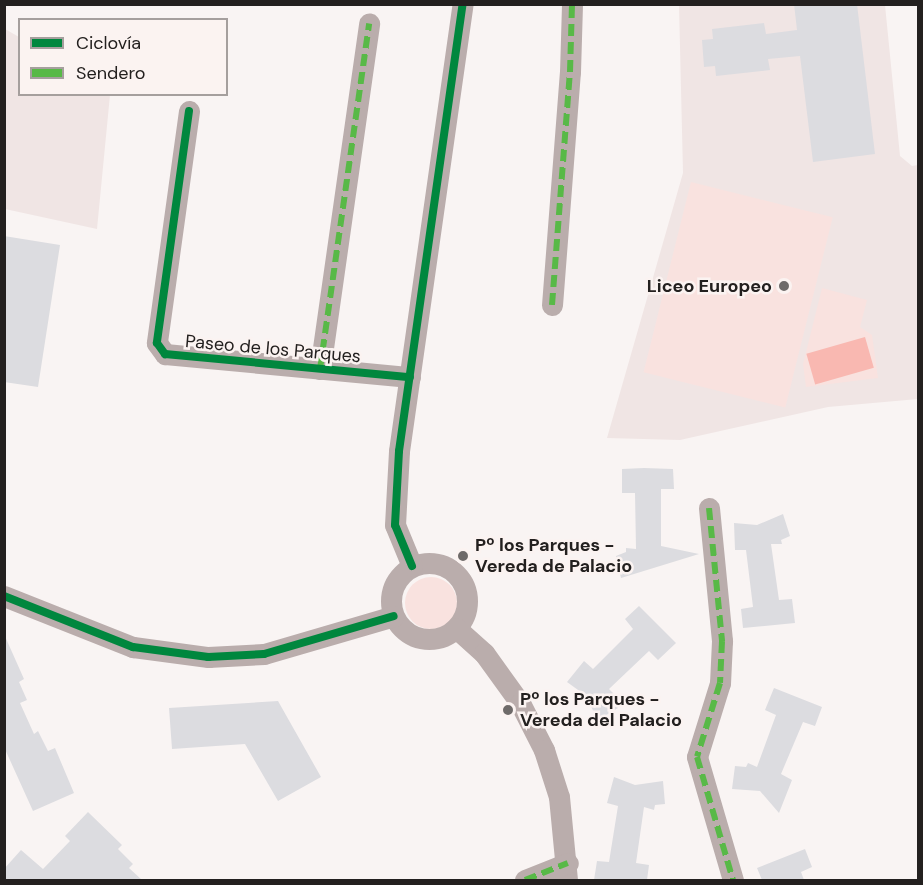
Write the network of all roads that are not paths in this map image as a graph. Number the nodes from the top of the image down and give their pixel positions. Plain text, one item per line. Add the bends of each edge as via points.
1 (463, 4) edge
2 (572, 4) edge
3 (369, 23) dead end
4 (189, 111) dead end
5 (552, 305) dead end
6 (320, 369) junction
7 (410, 377) junction
8 (709, 508) dead end
9 (412, 566) junction
10 (4, 596) edge
11 (394, 616) junction
12 (456, 628) junction
13 (568, 872) edge
14 (525, 880) edge
15 (733, 880) edge

1 - 7 street
2 - 5 street
3 - 6 street, Paseo de los Parques
4 - 6 street, Paseo de los Parques via 157,343 165,354
6 - 7 street, Paseo de los Parques
7 - 9 street via 399,451 395,525
8 - 15 street via 722,641 720,683 697,757
9 - 11 street via 403,573 392,593
9 - 12 street via 438,564 451,569 460,579 467,604
10 - 11 street via 133,647 208,657 264,654
11 - 12 street via 400,627 422,639 440,637
12 - 13 street via 484,653 520,702 544,750 560,797
13 - 14 street

